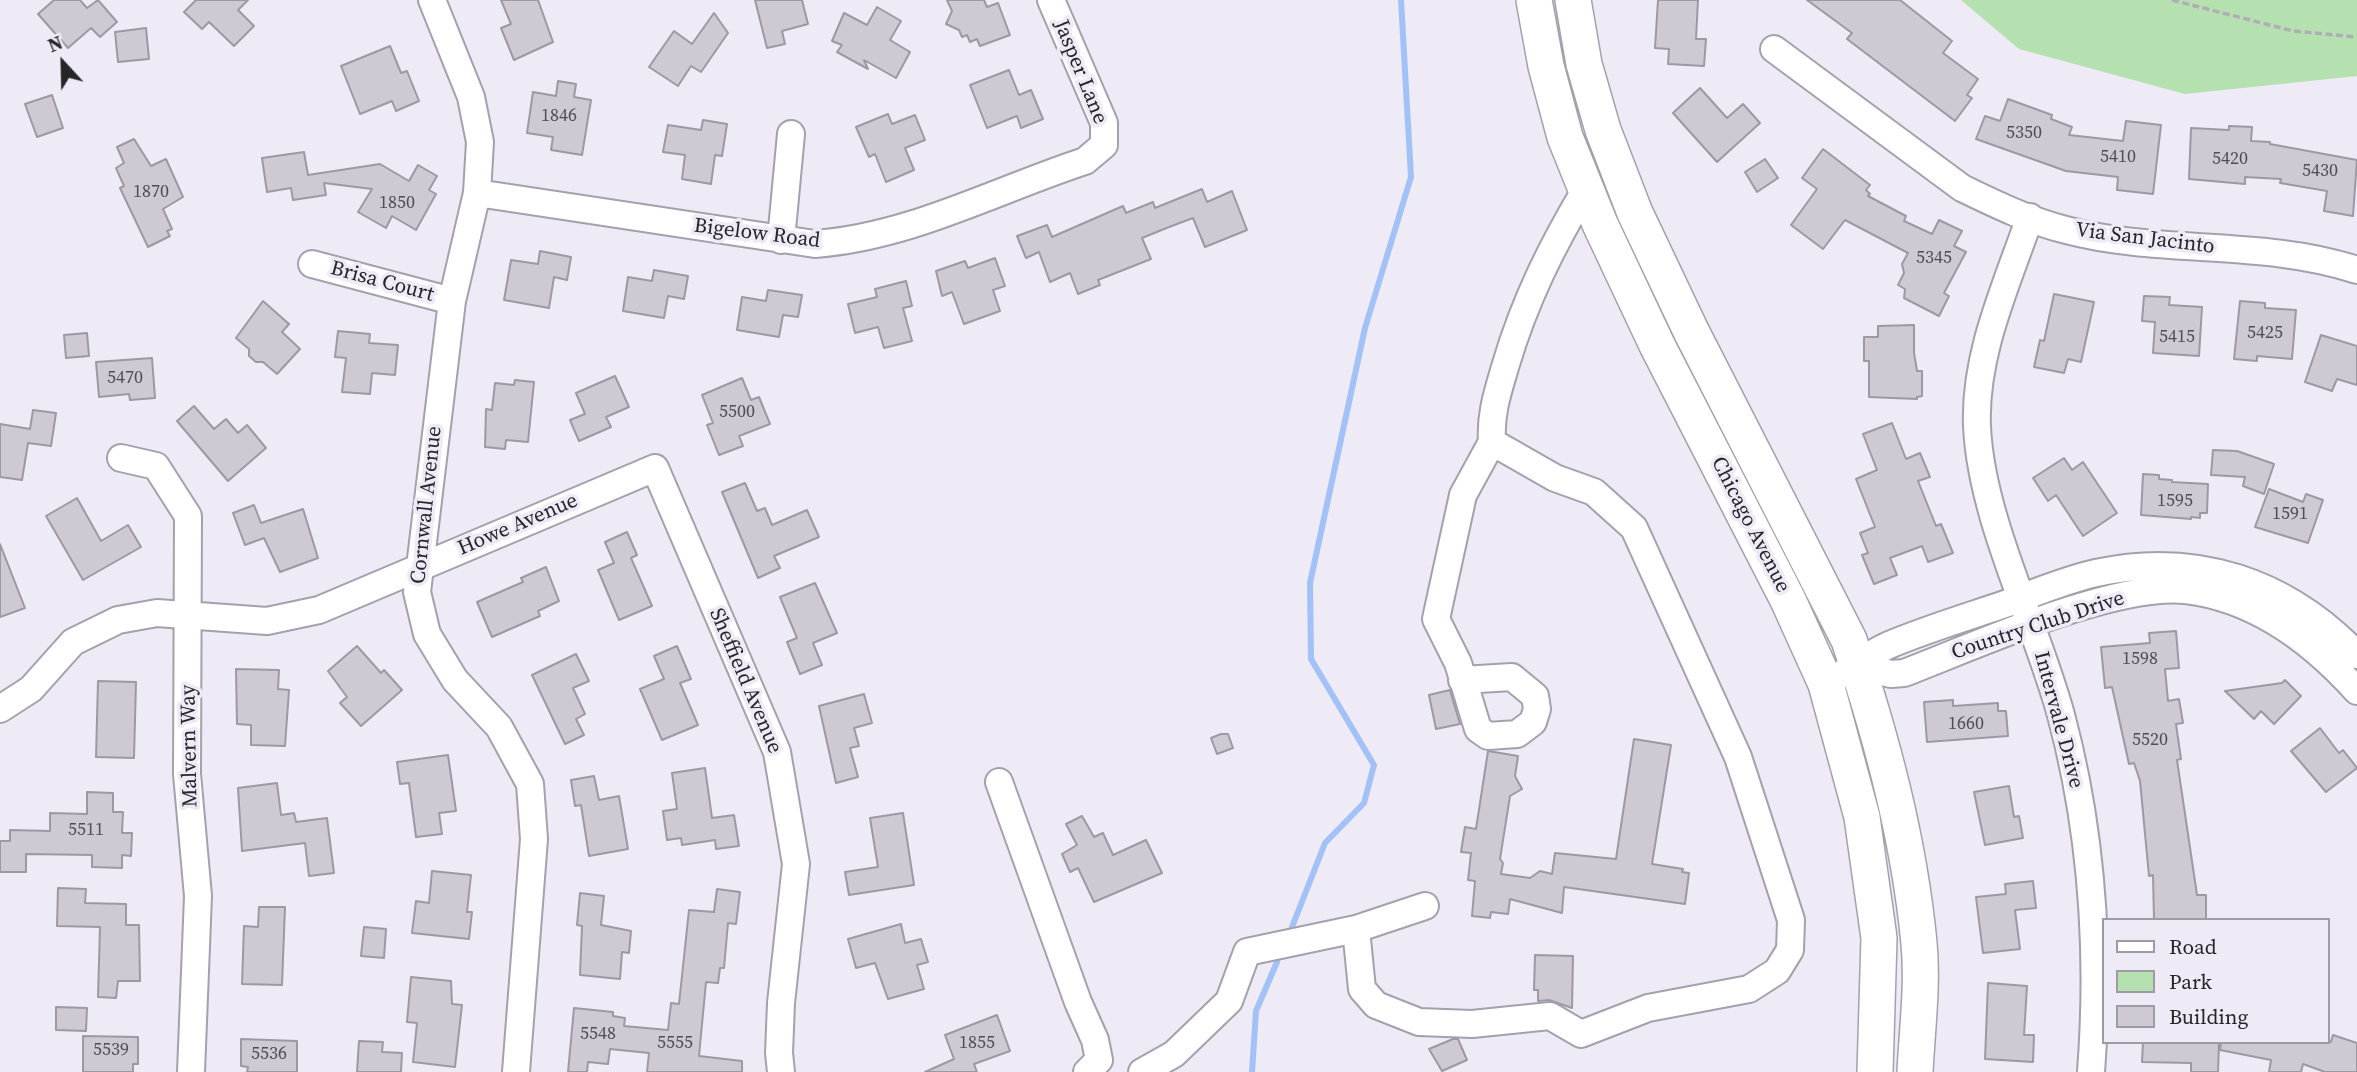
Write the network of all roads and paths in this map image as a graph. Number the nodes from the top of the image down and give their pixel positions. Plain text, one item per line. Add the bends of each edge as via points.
1 (432, 0) edge
2 (1051, 0) edge
3 (1534, 0) edge
4 (1573, 0) edge
5 (2172, 0) edge
6 (2357, 37) edge
7 (1774, 50) dead end
8 (791, 134) dead end
9 (1104, 145) joint
10 (1586, 188) junction
11 (477, 193) junction
12 (2031, 217) junction
13 (781, 240) junction
14 (312, 264) dead end
15 (2357, 270) edge
16 (452, 301) junction
17 (1492, 442) junction
18 (121, 458) dead end
19 (654, 468) joint
20 (418, 567) junction
21 (2022, 597) junction
22 (190, 615) junction
23 (2032, 624) junction
24 (2357, 655) edge
25 (1858, 666) junction
26 (1462, 680) dead end
27 (1826, 684) junction
28 (2357, 691) edge
29 (0, 709) edge
30 (999, 782) dead end
31 (1425, 906) dead end
32 (1356, 929) junction
33 (191, 1072) edge
34 (516, 1072) edge
35 (781, 1072) edge
36 (1087, 1072) edge
37 (1143, 1072) edge
38 (1875, 1072) edge
39 (1915, 1072) edge
40 (2091, 1072) edge

1 - 11 street, Cornwall Avenue via 471,97 480,142
2 - 9 street, Jasper Lane via 1104,123
3 - 10 main road, Chicago Avenue via 1546,66
4 - 25 main road, Chicago Avenue via 1584,64 1603,130 1635,213
5 - 6 path via 2293,31
7 - 12 street, Via San Jacinto via 1962,188
8 - 13 street
9 - 13 street, Bigelow Road via 1085,161 897,231 849,242
10 - 17 street via 1547,254 1521,312 1490,418
10 - 27 main road, Chicago Avenue via 1657,345
11 - 13 street, Bigelow Road
11 - 16 street, Cornwall Avenue
12 - 15 street, Via San Jacinto via 2105,237 2269,254
12 - 21 street, Intervale Drive via 1985,353 1977,401 1988,499
14 - 16 street, Brisa Court
16 - 20 street, Cornwall Avenue
17 - 26 street via 1464,495 1436,619
17 - 32 street via 1555,478 1594,492 1634,528 1738,757 1791,920 1790,950 1777,971 1749,989 1648,1008 1581,1034 1550,1016 1472,1024 1419,1023 1376,1005 1362,989
18 - 22 street, Malvern Way via 156,466 188,516
19 - 20 street, Howe Avenue
19 - 35 street, Sheffield Avenue via 777,752 796,864 781,1003
20 - 22 street, Howe Avenue via 319,610 267,621
20 - 34 street, Cornwall Avenue via 417,592 427,634 455,680 499,727 530,784 534,839
21 - 23 street, Intervale Drive
21 - 24 street, Country Club Drive via 2095,573 2141,567 2214,572 2292,600
21 - 25 street, Country Club Drive via 1887,646
22 - 29 street, Howe Avenue via 157,613 118,620 73,642 31,689
22 - 33 street, Malvern Way via 187,775 198,896
23 - 25 street, Country Club Drive via 1904,673
23 - 28 street, Country Club Drive via 2141,593 2185,590 2231,602 2300,635
23 - 40 street, Intervale Drive via 2061,715 2083,819 2093,916
25 - 27 street, Country Club Drive
25 - 39 main road, Chicago Avenue via 1901,816 1919,946
27 - 38 main road, Chicago Avenue via 1863,817 1879,938
30 - 36 street via 1095,1040 1099,1060
31 - 32 street
32 - 37 street via 1247,953 1229,1001 1174,1054

